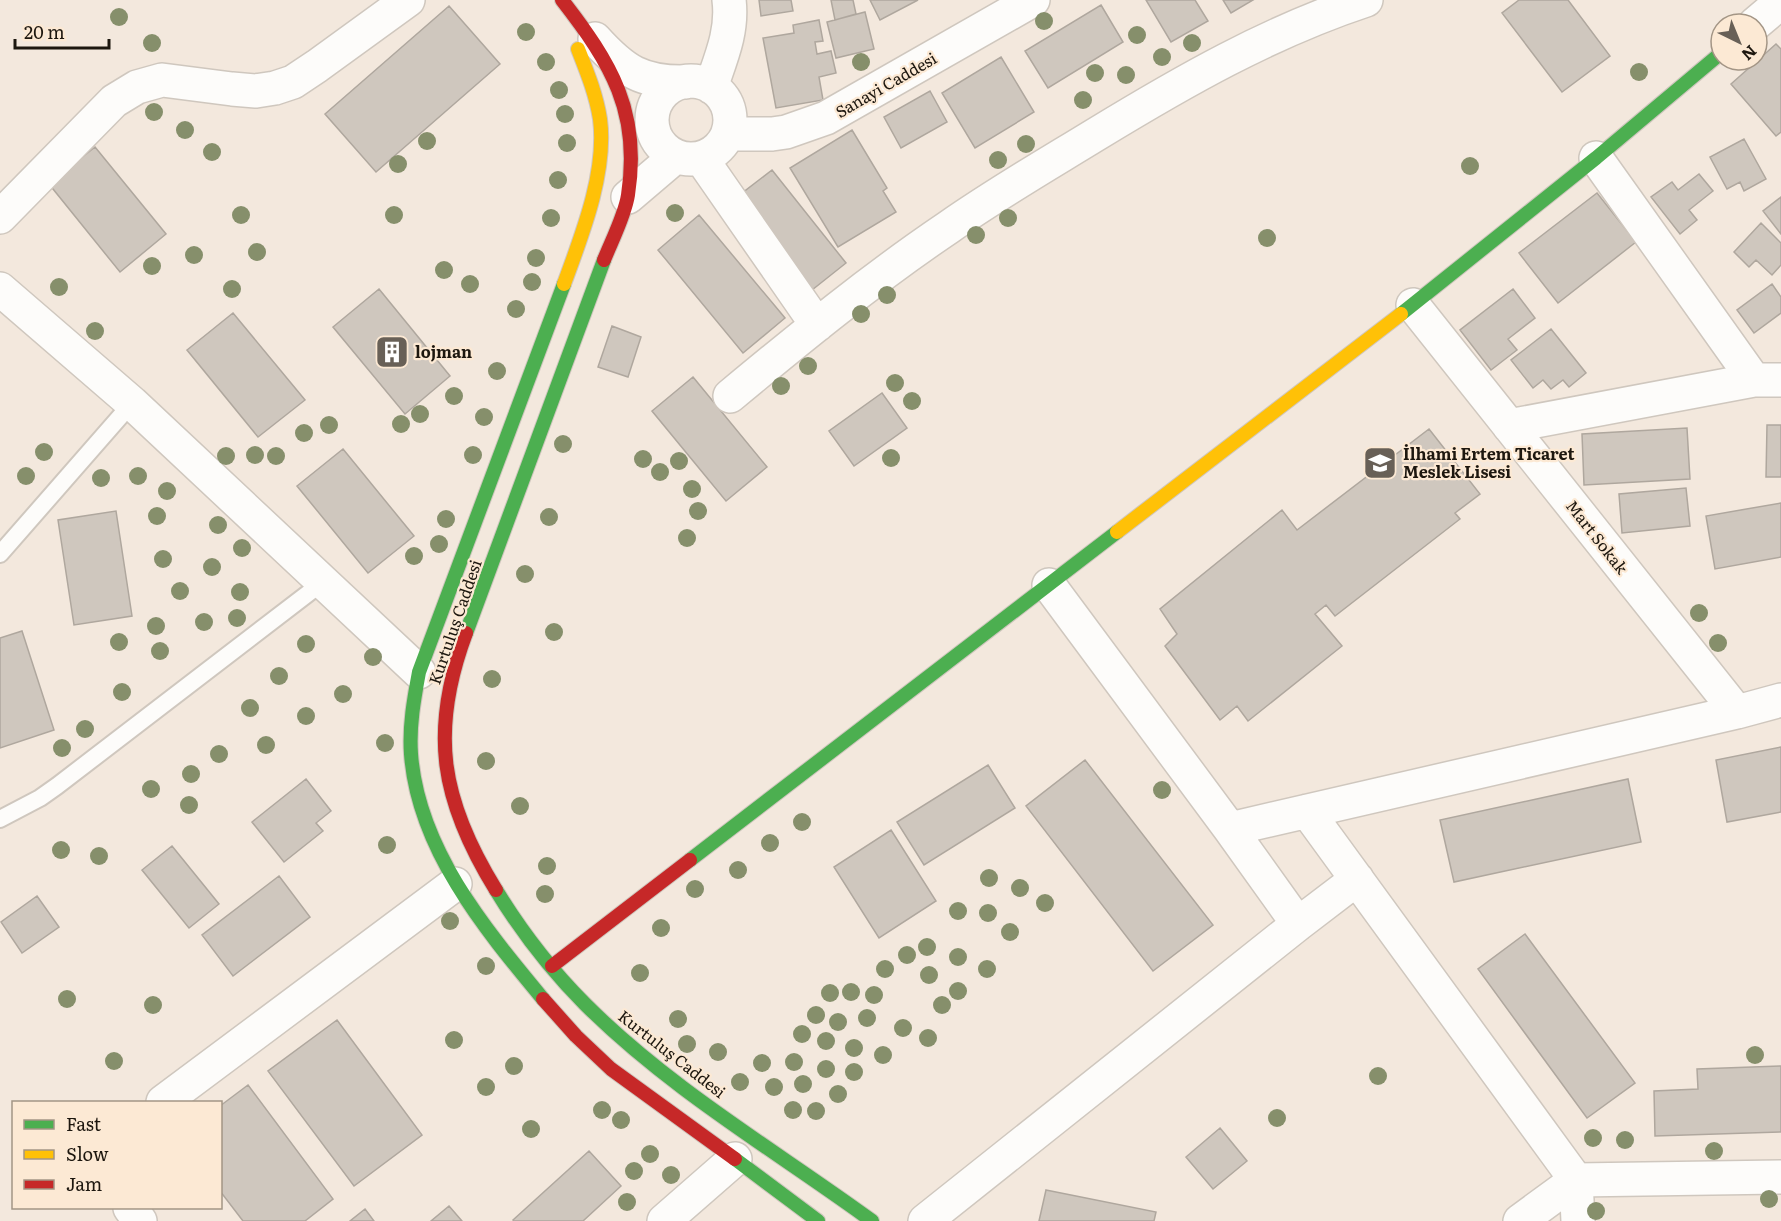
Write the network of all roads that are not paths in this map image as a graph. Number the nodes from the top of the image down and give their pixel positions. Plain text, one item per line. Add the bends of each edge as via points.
1 (408, 0) edge
2 (551, 0) edge
3 (729, 0) edge
4 (1033, 0) edge
5 (1366, 0) edge
6 (1781, 2) edge
7 (570, 10) edge
8 (1769, 12) edge
9 (1709, 63) edge
10 (699, 84) junction
11 (728, 134) junction
12 (688, 157) junction
13 (1596, 158) junction
14 (628, 198) junction
15 (0, 217) edge
16 (0, 289) edge
17 (1413, 305) junction
18 (817, 325) junction
19 (1781, 362) edge
20 (1767, 380) edge
21 (730, 396) dead end
22 (132, 404) junction
23 (1509, 426) junction
24 (0, 554) edge
25 (323, 582) junction
26 (1049, 585) junction
27 (419, 672) junction
28 (1781, 700) edge
29 (1737, 712) junction
30 (1307, 811) junction
31 (0, 819) edge
32 (1230, 829) junction
33 (1357, 879) junction
34 (455, 884) junction
35 (1298, 924) junction
36 (552, 966) junction
37 (164, 1101) edge
38 (735, 1158) junction
39 (1781, 1177) edge
40 (1576, 1180) junction
41 (131, 1209) edge
42 (140, 1221) edge
43 (664, 1221) edge
44 (818, 1221) edge
45 (872, 1221) edge
46 (925, 1221) edge
47 (1520, 1221) edge
48 (1578, 1221) edge

1 - 15 street via 293,82 275,88 255,91 162,80 137,87 114,101
2 - 27 main road, Kurtuluş Caddesi via 583,58 594,90 600,121 598,173 575,255
3 - 10 street via 730,31
4 - 11 street, Sanayi Caddesi via 826,118 786,132
5 - 18 street via 1262,41 1168,91 949,227
6 - 8 street
7 - 10 street via 614,59 632,73 649,80
7 - 14 main road, Kurtuluş Caddesi via 612,70 627,113 632,152
9 - 13 main road
10 - 11 street via 721,96 728,107
10 - 12 street via 674,85 663,92 652,115 656,140 664,150
11 - 12 street via 712,153
12 - 14 street
12 - 18 street
13 - 17 main road
13 - 20 street
14 - 36 main road, Kurtuluş Caddesi via 457,657 445,712 446,773 461,827 514,918
16 - 22 street
17 - 23 street, Mart Sokak
17 - 26 main road
18 - 21 street
19 - 20 street
20 - 23 street
22 - 24 lane
22 - 25 street
23 - 29 street, Mart Sokak
25 - 27 street
25 - 31 lane via 57,786
26 - 32 street
26 - 36 main road
27 - 34 main road, Kurtuluş Caddesi via 411,715 413,775 428,829
28 - 29 street
29 - 30 street
30 - 32 street
30 - 33 street
32 - 35 street
33 - 35 street
33 - 40 street
34 - 37 street
34 - 38 main road, Kurtuluş Caddesi via 532,986 588,1048
35 - 46 street
36 - 45 main road, Kurtuluş Caddesi via 600,1019 630,1045
38 - 43 street
38 - 44 main road, Kurtuluş Caddesi
39 - 40 street
40 - 47 street
40 - 48 street
41 - 42 street

